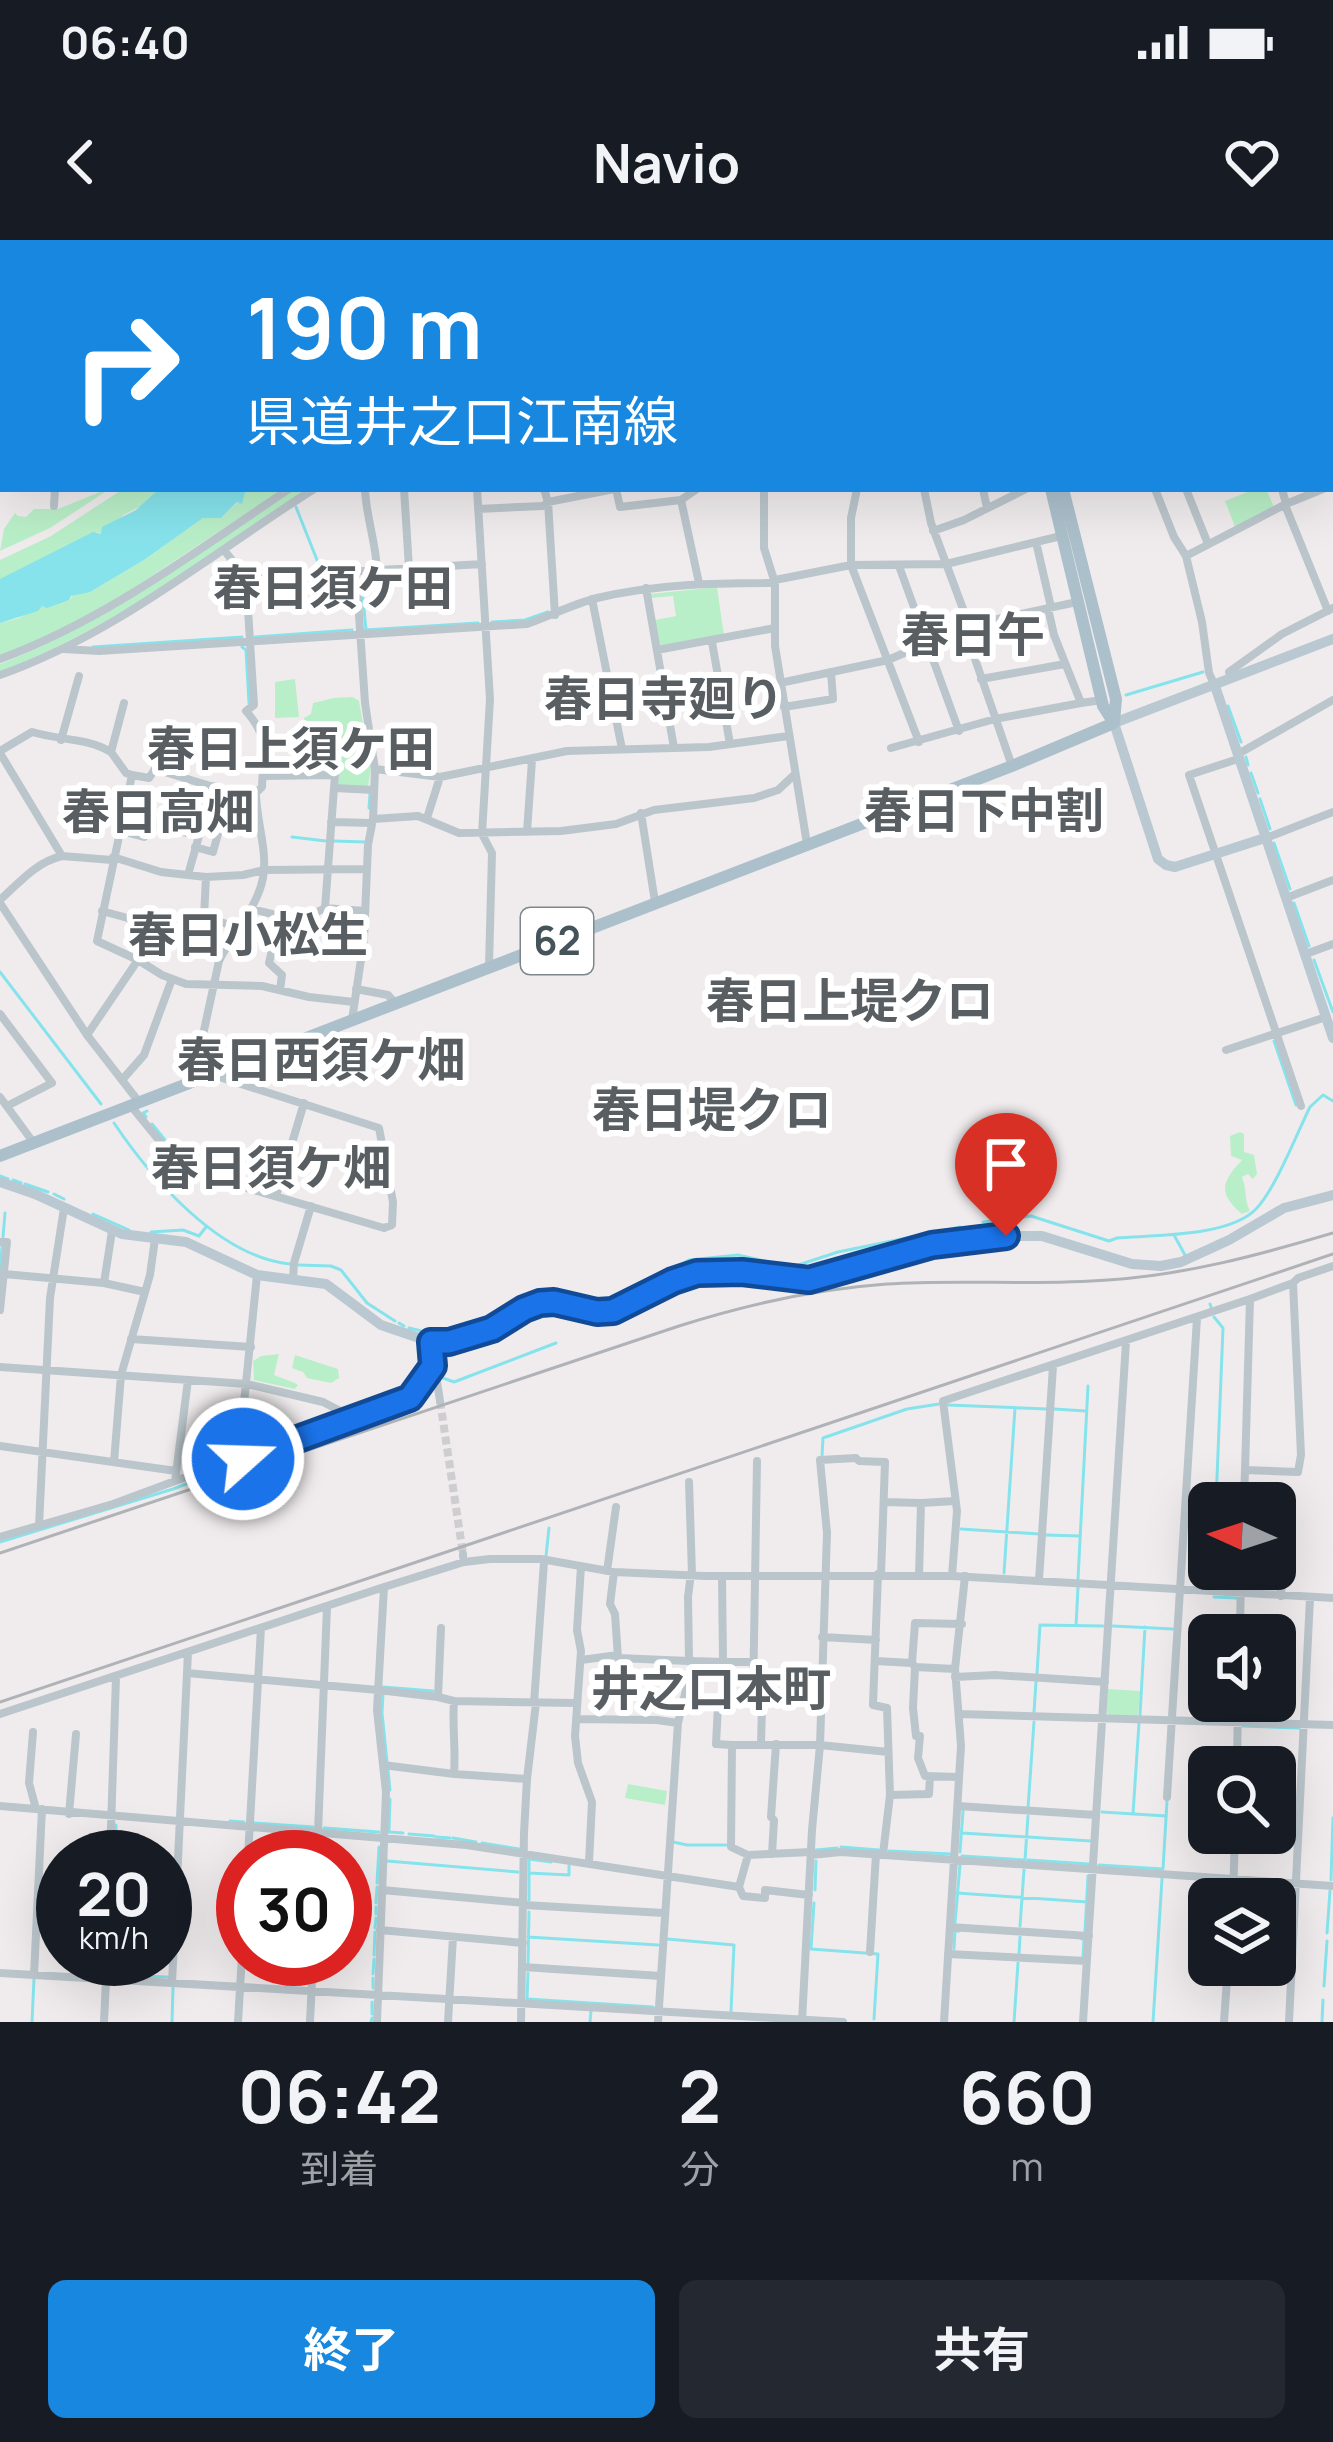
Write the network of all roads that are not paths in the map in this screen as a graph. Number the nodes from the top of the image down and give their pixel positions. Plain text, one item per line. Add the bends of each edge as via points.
1 (55, 492) edge
2 (284, 492) edge
3 (310, 492) edge
4 (364, 492) edge
5 (404, 492) edge
6 (477, 492) edge
7 (545, 492) edge
8 (616, 492) edge
9 (694, 492) edge
10 (764, 492) edge
11 (856, 492) edge
12 (924, 492) edge
13 (984, 492) edge
14 (1020, 492) edge
15 (1052, 492) edge
16 (1064, 492) edge
17 (1155, 492) edge
18 (1187, 492) edge
19 (1283, 492) edge
20 (1316, 492) edge
21 (572, 493) edge
22 (682, 500) junction
23 (548, 502) junction
24 (1286, 504) junction
25 (54, 506) dead end
26 (478, 508) junction
27 (987, 508) junction
28 (934, 530) junction
29 (1062, 535) junction
30 (1036, 542) junction
31 (1208, 544) junction
32 (224, 550) junction
33 (1186, 556) junction
34 (482, 564) junction
35 (946, 564) junction
36 (850, 565) junction
37 (899, 566) junction
38 (409, 568) junction
39 (377, 570) junction
40 (356, 571) junction
41 (246, 578) junction
42 (774, 581) junction
43 (699, 583) junction
44 (646, 588) junction
45 (592, 599) junction
46 (1078, 602) junction
47 (1049, 608) junction
48 (1331, 610) edge
49 (554, 614) junction
50 (486, 626) junction
51 (970, 626) junction
52 (775, 628) junction
53 (360, 634) junction
54 (1333, 639) edge
55 (250, 641) junction
56 (712, 642) junction
57 (926, 643) junction
58 (63, 649) junction
59 (657, 650) junction
60 (0, 658) edge
61 (888, 660) junction
62 (1065, 664) junction
63 (831, 672) junction
64 (0, 675) edge
65 (79, 676) dead end
66 (981, 679) junction
67 (1231, 679) junction
68 (780, 682) junction
69 (1215, 686) junction
70 (1102, 700) junction
71 (1333, 700) edge
72 (124, 703) dead end
73 (1081, 703) junction
74 (784, 707) junction
75 (995, 719) junction
76 (1114, 723) junction
77 (959, 731) junction
78 (788, 736) junction
79 (61, 740) junction
80 (920, 742) junction
81 (730, 745) junction
82 (674, 748) junction
83 (891, 748) dead end
84 (622, 749) junction
85 (0, 752) edge
86 (111, 752) junction
87 (1238, 757) junction
88 (532, 760) junction
89 (1012, 766) junction
90 (375, 769) junction
91 (487, 769) junction
92 (794, 775) junction
93 (132, 776) junction
94 (262, 776) junction
95 (440, 777) junction
96 (213, 786) junction
97 (334, 788) junction
98 (374, 790) junction
99 (256, 793) junction
100 (1333, 812) edge
101 (641, 813) junction
102 (203, 818) junction
103 (427, 818) junction
104 (372, 821) junction
105 (331, 822) junction
106 (121, 831) junction
107 (527, 832) junction
108 (482, 834) junction
109 (1265, 838) junction
110 (197, 842) junction
111 (807, 844) junction
112 (1216, 854) junction
113 (62, 856) junction
114 (113, 859) junction
115 (327, 869) junction
116 (367, 869) junction
117 (264, 870) junction
118 (188, 875) junction
119 (206, 877) junction
120 (1333, 880) edge
121 (1285, 898) junction
122 (0, 901) edge
123 (656, 903) junction
124 (325, 908) junction
125 (252, 909) junction
126 (102, 911) junction
127 (365, 911) junction
128 (280, 916) junction
129 (238, 927) junction
130 (1333, 944) edge
131 (1304, 955) junction
132 (138, 960) junction
133 (489, 967) junction
134 (172, 979) junction
135 (214, 984) junction
136 (356, 989) junction
137 (280, 990) junction
138 (354, 1002) junction
139 (395, 1004) junction
140 (0, 1014) edge
141 (1328, 1018) edge
142 (352, 1020) junction
143 (1277, 1033) junction
144 (87, 1036) junction
145 (1333, 1037) edge
146 (1226, 1050) dead end
147 (212, 1075) junction
148 (122, 1080) junction
149 (194, 1082) junction
150 (3, 1101) edge
151 (304, 1103) junction
152 (135, 1104) junction
153 (1301, 1106) dead end
154 (34, 1143) junction
155 (0, 1156) edge
156 (0, 1182) edge
157 (1333, 1195) edge
158 (276, 1196) junction
159 (311, 1206) junction
160 (64, 1208) junction
161 (112, 1231) junction
162 (155, 1239) junction
163 (0, 1242) edge
164 (1333, 1267) edge
165 (4, 1274) junction
166 (257, 1275) junction
167 (53, 1278) junction
168 (293, 1279) junction
169 (104, 1283) junction
170 (1293, 1283) junction
171 (145, 1292) junction
172 (1250, 1300) junction
173 (0, 1310) edge
174 (1197, 1318) junction
175 (131, 1340) junction
176 (431, 1342) junction
177 (1126, 1342) junction
178 (251, 1347) junction
179 (433, 1366) junction
180 (1053, 1366) junction
181 (0, 1367) edge
182 (47, 1370) junction
183 (121, 1375) junction
184 (188, 1380) junction
185 (247, 1384) junction
186 (440, 1401) tunnel mouth
187 (354, 1418) junction
188 (0, 1446) edge
189 (43, 1452) junction
190 (243, 1459) junction
191 (757, 1461) dead end
192 (114, 1462) junction
193 (1245, 1470) junction
194 (175, 1476) junction
195 (689, 1482) dead end
196 (1245, 1482) edge
197 (956, 1501) junction
198 (884, 1502) junction
199 (921, 1503) junction
200 (616, 1507) dead end
201 (39, 1526) junction
202 (0, 1537) edge
203 (543, 1560) junction
204 (581, 1566) junction
205 (611, 1572) junction
206 (691, 1574) junction
207 (825, 1574) junction
208 (879, 1574) junction
209 (755, 1575) junction
210 (722, 1576) junction
211 (919, 1576) junction
212 (952, 1576) junction
213 (965, 1576) junction
214 (1039, 1580) junction
215 (1111, 1585) junction
216 (384, 1587) junction
217 (1180, 1590) junction
218 (1240, 1590) edge
219 (1281, 1590) edge
220 (1240, 1594) junction
221 (1281, 1596) junction
222 (1310, 1598) junction
223 (1333, 1598) edge
224 (327, 1606) junction
225 (1240, 1614) edge
226 (962, 1624) junction
227 (261, 1628) junction
228 (441, 1628) dead end
229 (822, 1637) junction
230 (876, 1640) junction
231 (188, 1652) junction
232 (618, 1655) junction
233 (580, 1660) junction
234 (691, 1661) junction
235 (875, 1661) junction
236 (723, 1662) junction
237 (753, 1663) junction
238 (913, 1665) junction
239 (187, 1673) junction
240 (955, 1673) junction
241 (116, 1676) junction
242 (258, 1679) junction
243 (1105, 1682) junction
244 (324, 1685) junction
245 (378, 1690) junction
246 (438, 1697) junction
247 (683, 1700) junction
248 (454, 1701) junction
249 (535, 1703) junction
250 (577, 1703) junction
251 (0, 1714) edge
252 (960, 1714) junction
253 (1102, 1718) junction
254 (576, 1719) junction
255 (1172, 1720) junction
256 (1188, 1720) edge
257 (1238, 1722) joint
258 (678, 1723) junction
259 (1304, 1724) junction
260 (1333, 1725) edge
261 (33, 1732) dead end
262 (76, 1735) dead end
263 (761, 1744) junction
264 (776, 1744) junction
265 (820, 1744) junction
266 (732, 1745) junction
267 (1237, 1746) edge
268 (889, 1752) junction
269 (383, 1765) junction
270 (454, 1774) junction
271 (930, 1776) junction
272 (959, 1778) junction
273 (526, 1779) junction
274 (890, 1795) junction
275 (1167, 1797) dead end
276 (0, 1806) edge
277 (958, 1806) junction
278 (39, 1809) junction
279 (69, 1814) junction
280 (1096, 1815) junction
281 (112, 1817) junction
282 (180, 1822) junction
283 (249, 1827) junction
284 (111, 1830) edge
285 (180, 1830) edge
286 (249, 1830) edge
287 (290, 1830) edge
288 (318, 1830) edge
289 (372, 1836) edge
290 (383, 1837) junction
291 (811, 1853) junction
292 (525, 1854) junction
293 (772, 1854) junction
294 (880, 1854) junction
295 (748, 1856) junction
296 (954, 1859) junction
297 (589, 1862) junction
298 (1093, 1869) junction
299 (666, 1875) junction
300 (1220, 1878) edge
301 (1297, 1883) junction
302 (739, 1886) junction
303 (1333, 1886) edge
304 (382, 1890) junction
305 (809, 1894) junction
306 (524, 1904) junction
307 (664, 1913) junction
308 (950, 1927) junction
309 (380, 1930) junction
310 (1089, 1936) junction
311 (453, 1937) junction
312 (524, 1943) junction
313 (870, 1952) dead end
314 (948, 1954) junction
315 (1087, 1961) junction
316 (523, 1967) junction
317 (0, 1972) edge
318 (34, 1975) joint
319 (661, 1976) junction
320 (192, 1984) edge
321 (106, 1986) edge
322 (311, 1986) edge
323 (1227, 1986) edge
324 (240, 1987) junction
325 (311, 1991) junction
326 (378, 1994) junction
327 (449, 1999) junction
328 (523, 2004) junction
329 (658, 2017) edge
330 (802, 2021) edge
331 (104, 2022) edge
332 (238, 2022) edge
333 (310, 2022) edge
334 (377, 2022) edge
335 (448, 2022) edge
336 (521, 2022) edge
337 (843, 2022) edge
338 (944, 2022) edge
339 (1083, 2022) edge
340 (1224, 2022) edge
341 (1289, 2022) edge

1 - 25 street
2 - 60 street via 97,615
3 - 32 street
4 - 39 street
5 - 38 street
6 - 26 street
7 - 23 street
8 - 22 street via 620,507
9 - 22 street
10 - 42 street via 764,548
11 - 36 street
12 - 28 street
13 - 27 street
14 - 27 street
15 - 29 main road
16 - 76 main road via 1116,698
17 - 33 street
18 - 31 street
19 - 24 street
20 - 24 street
21 - 23 street
22 - 43 street
23 - 26 street
23 - 49 street
24 - 31 street
24 - 48 street
26 - 34 street
27 - 28 street
28 - 35 street
29 - 30 street
29 - 46 main road
30 - 35 street
30 - 47 street
31 - 33 street
32 - 41 street
32 - 58 street
33 - 69 street
34 - 38 street
34 - 50 street
35 - 37 street
35 - 51 street
36 - 37 street
36 - 42 street
36 - 61 street
37 - 57 street
38 - 39 street
39 - 40 street
40 - 41 street
40 - 53 street
41 - 55 street
42 - 43 street
42 - 52 street
43 - 44 street
44 - 45 street
44 - 59 street
45 - 49 street
45 - 84 street
46 - 47 street
46 - 70 main road
47 - 51 street
47 - 62 street
48 - 67 street via 1252,653 1228,672
49 - 50 street
50 - 53 street
50 - 91 street
51 - 57 street
51 - 66 street
52 - 56 street
52 - 68 street
53 - 55 street
53 - 90 street
54 - 67 main road
55 - 58 street
55 - 94 street via 254,705 245,711 264,740
56 - 59 street
56 - 81 street
57 - 61 street
57 - 77 street
58 - 64 street
59 - 82 street
61 - 63 street
61 - 80 street
62 - 66 street
62 - 73 street
63 - 68 street
63 - 74 street via 833,699
65 - 79 street
66 - 75 street
67 - 69 main road
68 - 74 street
69 - 76 main road
69 - 87 main road
70 - 73 street
70 - 76 main road
71 - 87 street
72 - 86 street
73 - 75 street
74 - 78 street
75 - 77 street
75 - 89 street
76 - 89 main road, 62
76 - 112 main road via 1158,859 1175,867
77 - 80 street
78 - 81 street
78 - 92 street
79 - 85 street via 32,732
79 - 86 street
80 - 83 street
81 - 82 street
82 - 84 street
84 - 88 street
85 - 113 street
86 - 93 street
87 - 109 main road
87 - 112 street via 1189,776
88 - 91 street
88 - 107 street
89 - 111 main road, 62
90 - 95 street
90 - 98 street
91 - 95 street
91 - 108 street
92 - 101 street via 754,798
92 - 111 street
93 - 96 street via 149,778 155,769
93 - 106 street
94 - 97 street via 335,776
94 - 99 street
95 - 103 street
96 - 99 street
96 - 102 street
97 - 98 street
97 - 105 street
98 - 104 street
99 - 117 street
100 - 109 street
101 - 107 street via 616,824
101 - 123 street
102 - 110 street
102 - 110 street via 221,823 213,852
103 - 104 street
103 - 108 street
104 - 105 street
104 - 116 street
105 - 115 street
106 - 110 street via 144,837 148,823
106 - 114 street
107 - 108 street
108 - 133 street via 492,853
109 - 112 main road
109 - 121 main road
110 - 118 street
111 - 123 main road, 62
112 - 143 street
113 - 114 street
113 - 122 street via 35,868
114 - 118 street
114 - 126 street
115 - 116 street
115 - 117 street
115 - 124 street
116 - 127 street
117 - 119 street
117 - 125 street
118 - 119 street
119 - 129 street via 204,917
120 - 121 street
121 - 131 main road
122 - 144 street
123 - 133 main road, 62
124 - 127 street
124 - 128 street via 305,918
125 - 128 street
125 - 129 street
126 - 132 street via 97,941
126 - 132 street via 142,922
127 - 136 street
128 - 137 street via 269,963 282,975
129 - 135 street
130 - 131 street
131 - 141 main road
132 - 134 street
132 - 144 street
133 - 139 main road, 62
134 - 135 street
134 - 148 street via 144,1055
135 - 137 street
135 - 149 street
136 - 138 street
136 - 139 street via 388,994
137 - 138 street
138 - 142 street
139 - 142 main road, 62
140 - 150 street via 52,1083
141 - 143 street
141 - 145 main road
142 - 147 main road, 62
143 - 146 street
143 - 153 street
144 - 148 street
147 - 149 main road, 62
147 - 151 street
148 - 152 street
149 - 152 main road, 62
150 - 154 street
151 - 158 street
151 - 159 street via 379,1128 392,1225
152 - 154 main road, 62
152 - 158 street via 180,1166
154 - 155 main road, 62
156 - 160 main road
157 - 176 main road via 1284,1208 1161,1266 1042,1236 949,1241 809,1280 697,1273 613,1311 540,1303 492,1329
158 - 159 street
159 - 168 street
160 - 161 main road
160 - 167 street
161 - 162 main road
161 - 169 street
162 - 166 main road via 201,1247
162 - 171 street
163 - 165 street via 8,1242
164 - 170 street
165 - 167 street
165 - 173 street
166 - 168 main road
166 - 178 street
167 - 169 street
167 - 182 street
168 - 176 main road via 326,1284 381,1325
169 - 171 street
170 - 172 street
170 - 193 street via 1298,1472
171 - 175 street
172 - 174 street
172 - 193 street
174 - 177 street
174 - 217 street
175 - 178 street
175 - 183 street
176 - 179 street
177 - 180 street
177 - 215 street
178 - 185 street
179 - 186 street
179 - 187 street via 410,1398
180 - 197 street via 943,1401
180 - 214 street
181 - 182 street
182 - 183 street
182 - 189 street
183 - 184 street
183 - 192 street
184 - 185 street
184 - 194 street
185 - 187 street
185 - 190 street
187 - 190 street
188 - 189 street
189 - 192 street
189 - 201 street
190 - 194 street
191 - 209 street
192 - 194 street
193 - 196 street
194 - 201 street
195 - 206 street
197 - 199 street
197 - 212 street
198 - 199 street
198 - 207 street via 885,1462 820,1460
198 - 208 street
199 - 211 street
200 - 205 street
201 - 202 street
203 - 204 street
203 - 216 street via 464,1562
203 - 216 street via 463,1556
203 - 249 street
204 - 205 street
204 - 233 street
205 - 206 street
205 - 232 street
206 - 210 street
206 - 234 street
207 - 208 street
207 - 209 street
207 - 229 street
208 - 211 street
208 - 230 street
209 - 210 street
209 - 237 street
210 - 236 street
211 - 212 street
212 - 213 street
213 - 214 street
213 - 226 street
214 - 215 street
215 - 217 street
215 - 243 street
216 - 224 street
216 - 245 street
217 - 220 street
217 - 255 street
218 - 220 street
219 - 221 street
220 - 221 street
220 - 225 street
221 - 222 street
222 - 223 street
222 - 259 street
224 - 227 street
224 - 244 street
226 - 238 street via 917,1622
226 - 240 street
227 - 231 street
227 - 242 street
228 - 246 street
229 - 230 street
229 - 265 street
230 - 235 street
231 - 239 street
231 - 241 street
232 - 233 street
232 - 234 street
233 - 250 street
234 - 236 street
234 - 247 street
235 - 238 street
235 - 268 street via 873,1705 886,1708
236 - 237 street
237 - 263 street
238 - 240 street
238 - 271 street via 918,1758
239 - 242 street
239 - 282 street
240 - 243 street
240 - 252 street
241 - 251 street
241 - 281 street
242 - 244 street
242 - 283 street
243 - 253 street
244 - 245 street
244 - 288 street
245 - 246 street
245 - 269 street
246 - 248 street
247 - 258 street
247 - 266 street via 718,1706 716,1744
248 - 249 street
248 - 270 street
249 - 250 street
249 - 273 street
250 - 254 street
252 - 253 street
252 - 272 street
253 - 255 street
253 - 280 street
254 - 258 street
254 - 297 street via 578,1762 592,1802
255 - 256 street
255 - 275 street
257 - 259 street
257 - 267 street
258 - 299 street
259 - 260 street
259 - 301 street
261 - 278 street via 28,1783
262 - 279 street
263 - 264 street
263 - 266 street
264 - 265 street
264 - 293 street
265 - 268 street
265 - 291 street
266 - 295 street via 731,1847
268 - 274 street
269 - 270 street
269 - 290 street
270 - 273 street
271 - 272 street
271 - 274 street via 929,1794
272 - 277 street
273 - 292 street
274 - 294 street
276 - 278 street
277 - 280 street
277 - 296 street
278 - 279 street
278 - 318 street
279 - 281 street
280 - 298 street
281 - 282 street
281 - 284 street
282 - 283 street
282 - 285 street
283 - 286 street
283 - 287 street
289 - 290 street
290 - 292 street
290 - 304 street
291 - 293 street
291 - 294 street
291 - 305 street
292 - 297 street
292 - 306 street
293 - 295 street
294 - 296 street
294 - 313 street
295 - 302 street
296 - 298 street
296 - 308 street
297 - 299 street
298 - 300 street
298 - 310 street
299 - 302 street
299 - 307 street
301 - 303 street
301 - 341 street
302 - 305 street via 743,1896
304 - 306 street
304 - 309 street
305 - 330 street
306 - 307 street
306 - 312 street
307 - 319 street
308 - 310 street
308 - 314 street
309 - 311 street
309 - 326 street
310 - 315 street
311 - 312 street
311 - 327 street
312 - 316 street
314 - 315 street
314 - 338 street
315 - 339 street
316 - 319 street
316 - 328 street
317 - 318 street
319 - 329 street
320 - 324 street
321 - 331 street
322 - 325 street
323 - 340 street
324 - 325 street
324 - 332 street
325 - 326 street
325 - 333 street
326 - 327 street
326 - 334 street
327 - 328 street
327 - 335 street
328 - 329 street
328 - 336 street
329 - 330 street
330 - 337 street

